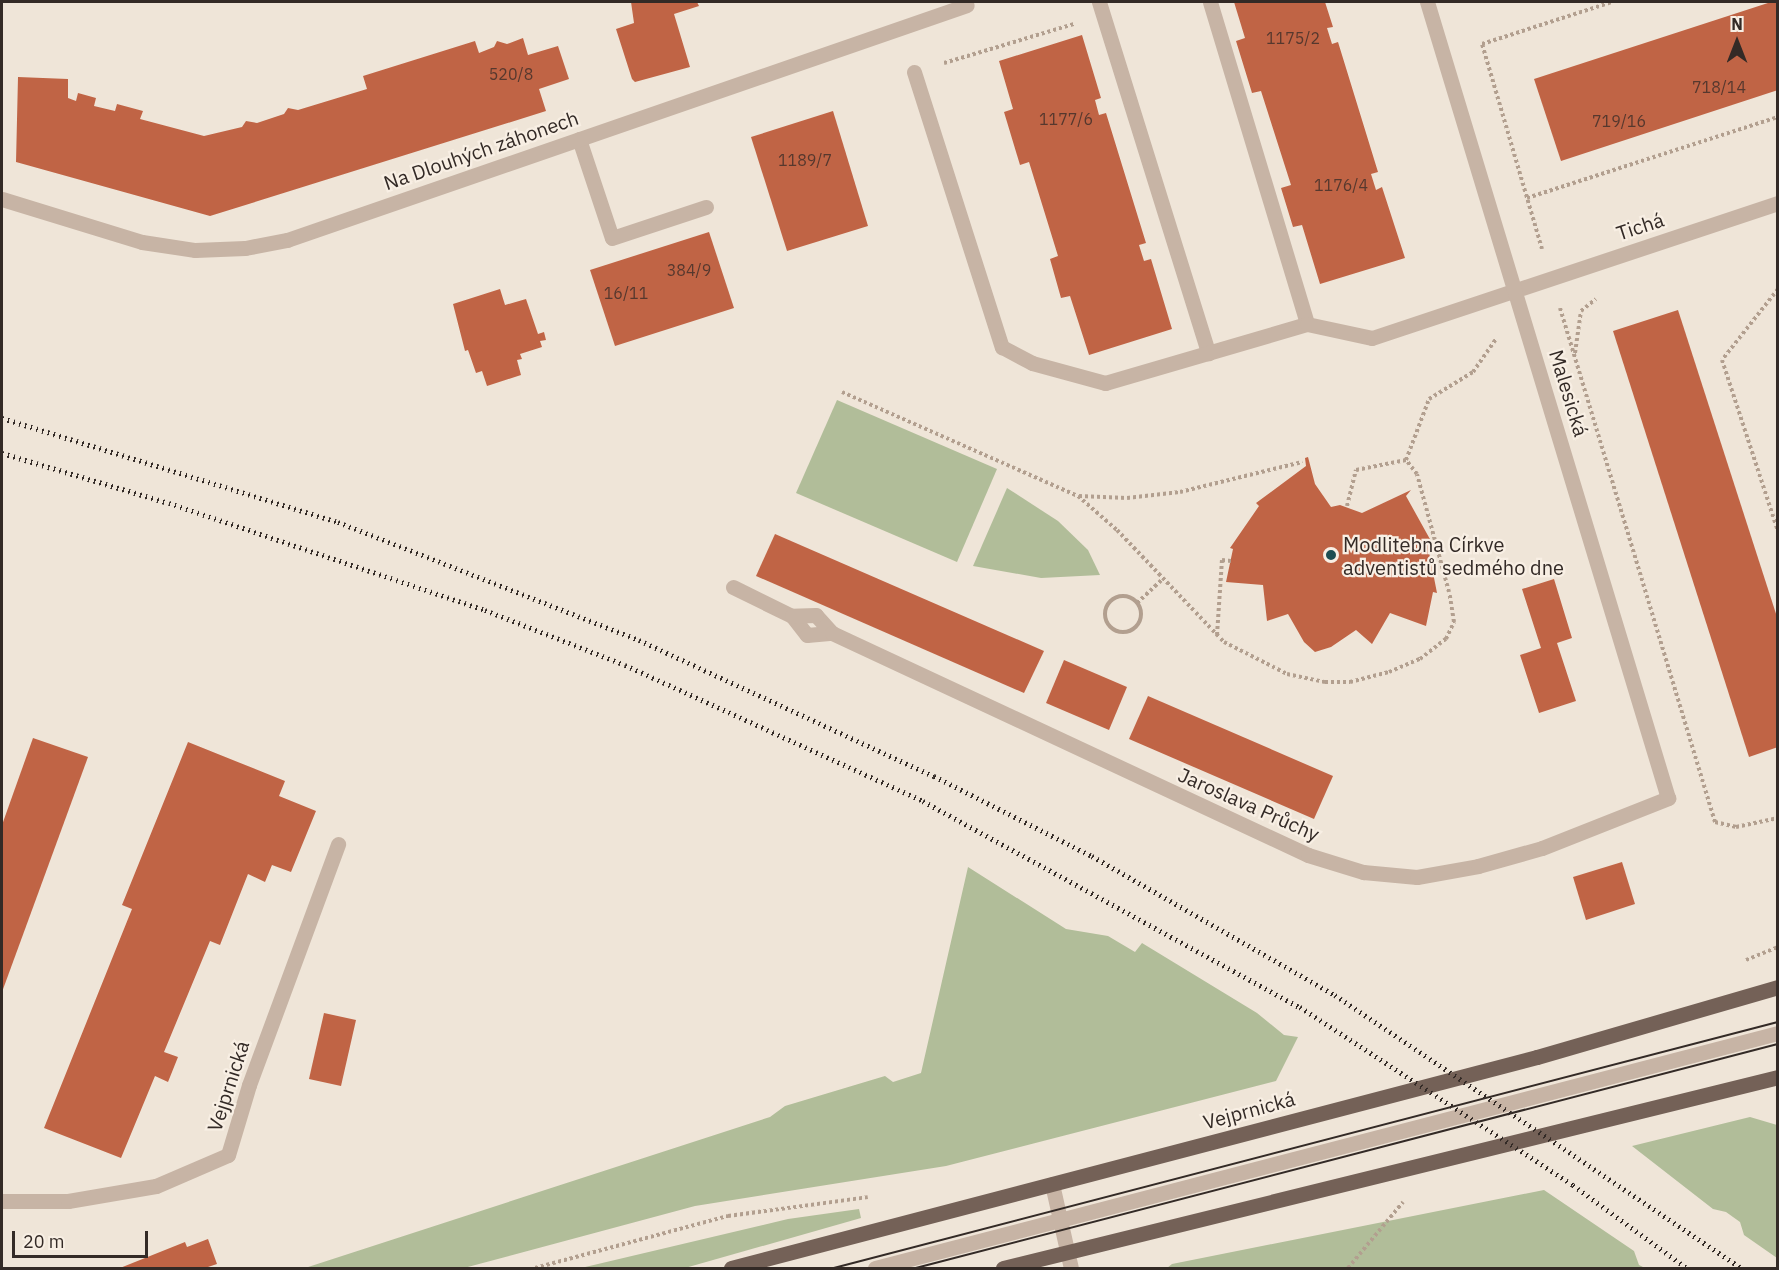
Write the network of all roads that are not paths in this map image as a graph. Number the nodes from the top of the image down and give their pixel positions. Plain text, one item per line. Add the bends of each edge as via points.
1 (1099, 2) edge
2 (1210, 2) edge
3 (1427, 2) edge
4 (967, 5) dead end
5 (914, 72) road end
6 (579, 139) junction
7 (2, 199) edge
8 (1778, 203) edge
9 (706, 207) dead end
10 (1516, 289) junction
11 (1307, 324) junction
12 (1208, 353) junction
13 (734, 587) dead end
14 (1668, 798) joint
15 (338, 844) dead end
16 (1778, 987) edge
17 (1778, 1033) edge
18 (1778, 1077) edge
19 (1052, 1184) junction
20 (2, 1201) edge
21 (1060, 1220) junction
22 (1067, 1251) junction
23 (731, 1269) edge
24 (875, 1269) edge
25 (1003, 1269) edge
26 (1071, 1269) edge

1 - 12 street
2 - 11 street
3 - 10 street, Malesická
4 - 6 street, Na Dlouhých záhonech
5 - 12 street via 1002,347 1032,363 1105,383
6 - 7 street, Na Dlouhých záhonech via 287,240 245,248 195,250 142,242
6 - 9 street via 612,238
8 - 10 street, Tichá
10 - 11 street, Tichá via 1372,338
10 - 14 street, Malesická
11 - 12 street
13 - 14 street, Jaroslava Průchy via 792,616 807,635 832,633 1308,855 1363,872 1417,877 1478,866 1542,848
15 - 20 street, Vejprnická via 249,1085 228,1155 156,1186 68,1201
16 - 19 main road, Vejprnická via 1608,1038
17 - 21 street
18 - 22 main road
19 - 21 street
19 - 23 main road, Vejprnická
21 - 22 street
21 - 24 street
22 - 25 main road
22 - 26 street

